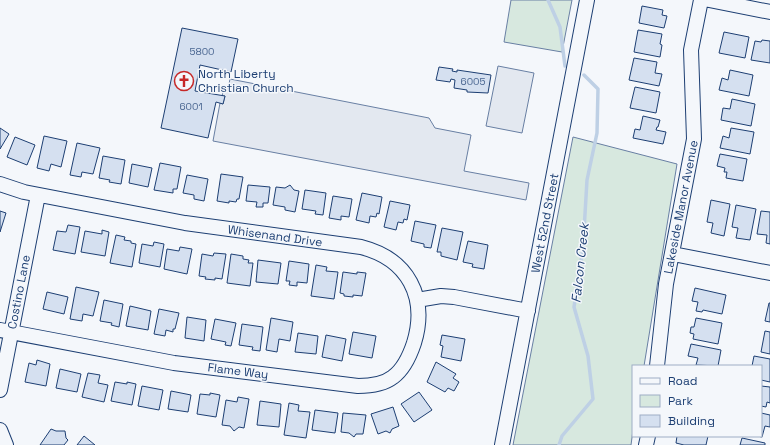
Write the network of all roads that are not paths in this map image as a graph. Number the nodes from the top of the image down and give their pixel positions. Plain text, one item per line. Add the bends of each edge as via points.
1 (587, 0) edge
2 (701, 0) edge
3 (709, 0) edge
4 (770, 12) edge
5 (0, 184) edge
6 (38, 194) junction
7 (672, 254) junction
8 (770, 273) edge
9 (417, 300) junction
10 (528, 312) junction
11 (5, 331) edge
12 (657, 365) edge
13 (0, 390) edge
14 (0, 430) edge
15 (6, 445) edge
16 (502, 445) edge

1 - 10 street, West 52nd Street
2 - 7 street, Lakeside Manor Avenue via 692,50 694,139
3 - 4 street
5 - 6 street, Whisenand Drive
6 - 9 street, Whisenand Drive via 185,223 369,249 386,256 400,268 411,284
6 - 11 street, Costino Lane
7 - 8 street
7 - 12 street, Lakeside Manor Avenue
9 - 10 street via 441,296 454,297
9 - 11 street, Flame Way via 418,324 408,359 393,377 366,386 174,363
10 - 16 street, West 52nd Street
11 - 13 street, Costino Lane
14 - 15 street

